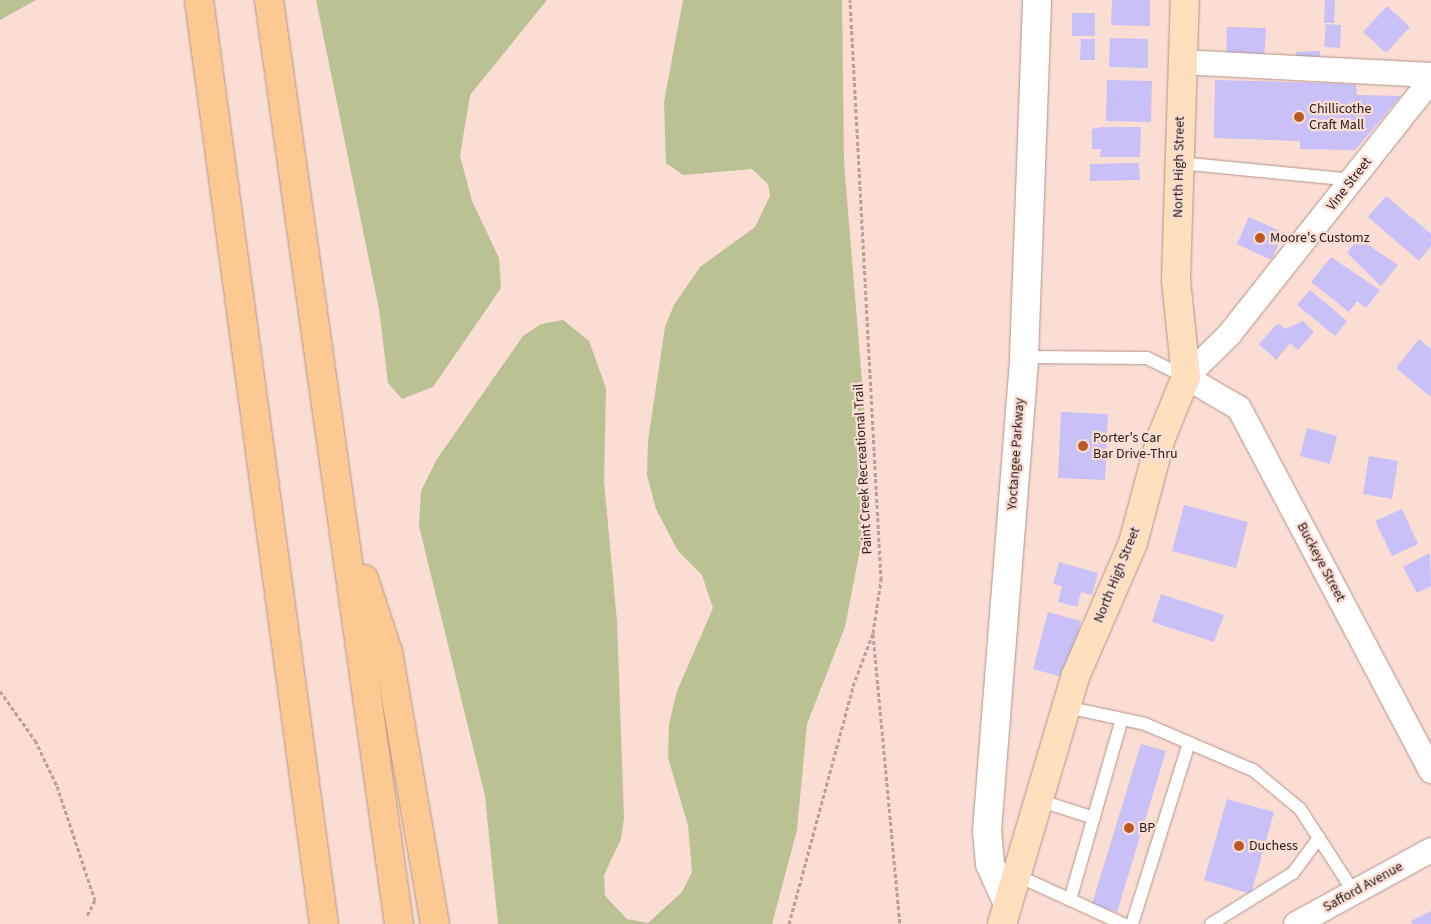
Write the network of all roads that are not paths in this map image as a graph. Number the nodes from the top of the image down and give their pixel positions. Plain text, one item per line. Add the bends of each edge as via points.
1 (199, 0) edge
2 (268, 0) edge
3 (1037, 0) edge
4 (1185, 0) edge
5 (1181, 62) junction
6 (1431, 75) edge
7 (1431, 80) edge
8 (1180, 163) junction
9 (1352, 180) junction
10 (1024, 357) junction
11 (1186, 377) junction
12 (343, 517) junction
13 (1066, 707) junction
14 (1122, 719) junction
15 (1189, 743) junction
16 (1431, 771) edge
17 (1038, 800) junction
18 (1094, 818) junction
19 (1319, 838) junction
20 (1431, 850) edge
21 (990, 864) junction
22 (1016, 875) junction
23 (1354, 892) junction
24 (1070, 900) junction
25 (1009, 917) edge
26 (324, 924) edge
27 (399, 924) edge
28 (435, 924) edge
29 (1123, 924) edge
30 (1132, 924) edge
31 (1212, 924) edge
32 (1296, 924) edge

1 - 26 highway via 262,443 273,566
2 - 12 highway
3 - 10 street, Yoctangee Parkway
4 - 5 main road, North High Street
5 - 6 street
5 - 8 main road, North High Street
7 - 9 street, Vine Street
8 - 9 lane
8 - 11 main road, North High Street via 1176,280
9 - 11 street, Vine Street via 1230,334
10 - 11 lane via 1147,358
10 - 21 street, Yoctangee Parkway via 987,831
11 - 13 main road, North High Street via 1161,438 1133,543
11 - 16 street, Buckeye Street via 1239,408
12 - 27 highway
12 - 28 highway via 388,652
13 - 14 lane
13 - 17 main road, North High Street
14 - 15 lane
14 - 18 lane
15 - 19 lane via 1253,770 1300,809
15 - 30 lane
17 - 18 lane
17 - 22 main road, North High Street
18 - 24 lane
19 - 23 lane
19 - 31 lane via 1293,872
20 - 23 street, Safford Avenue
21 - 22 lane
21 - 25 street, Yoctangee Parkway
22 - 24 lane
22 - 25 main road, North High Street
23 - 32 street, Safford Avenue
24 - 29 lane

